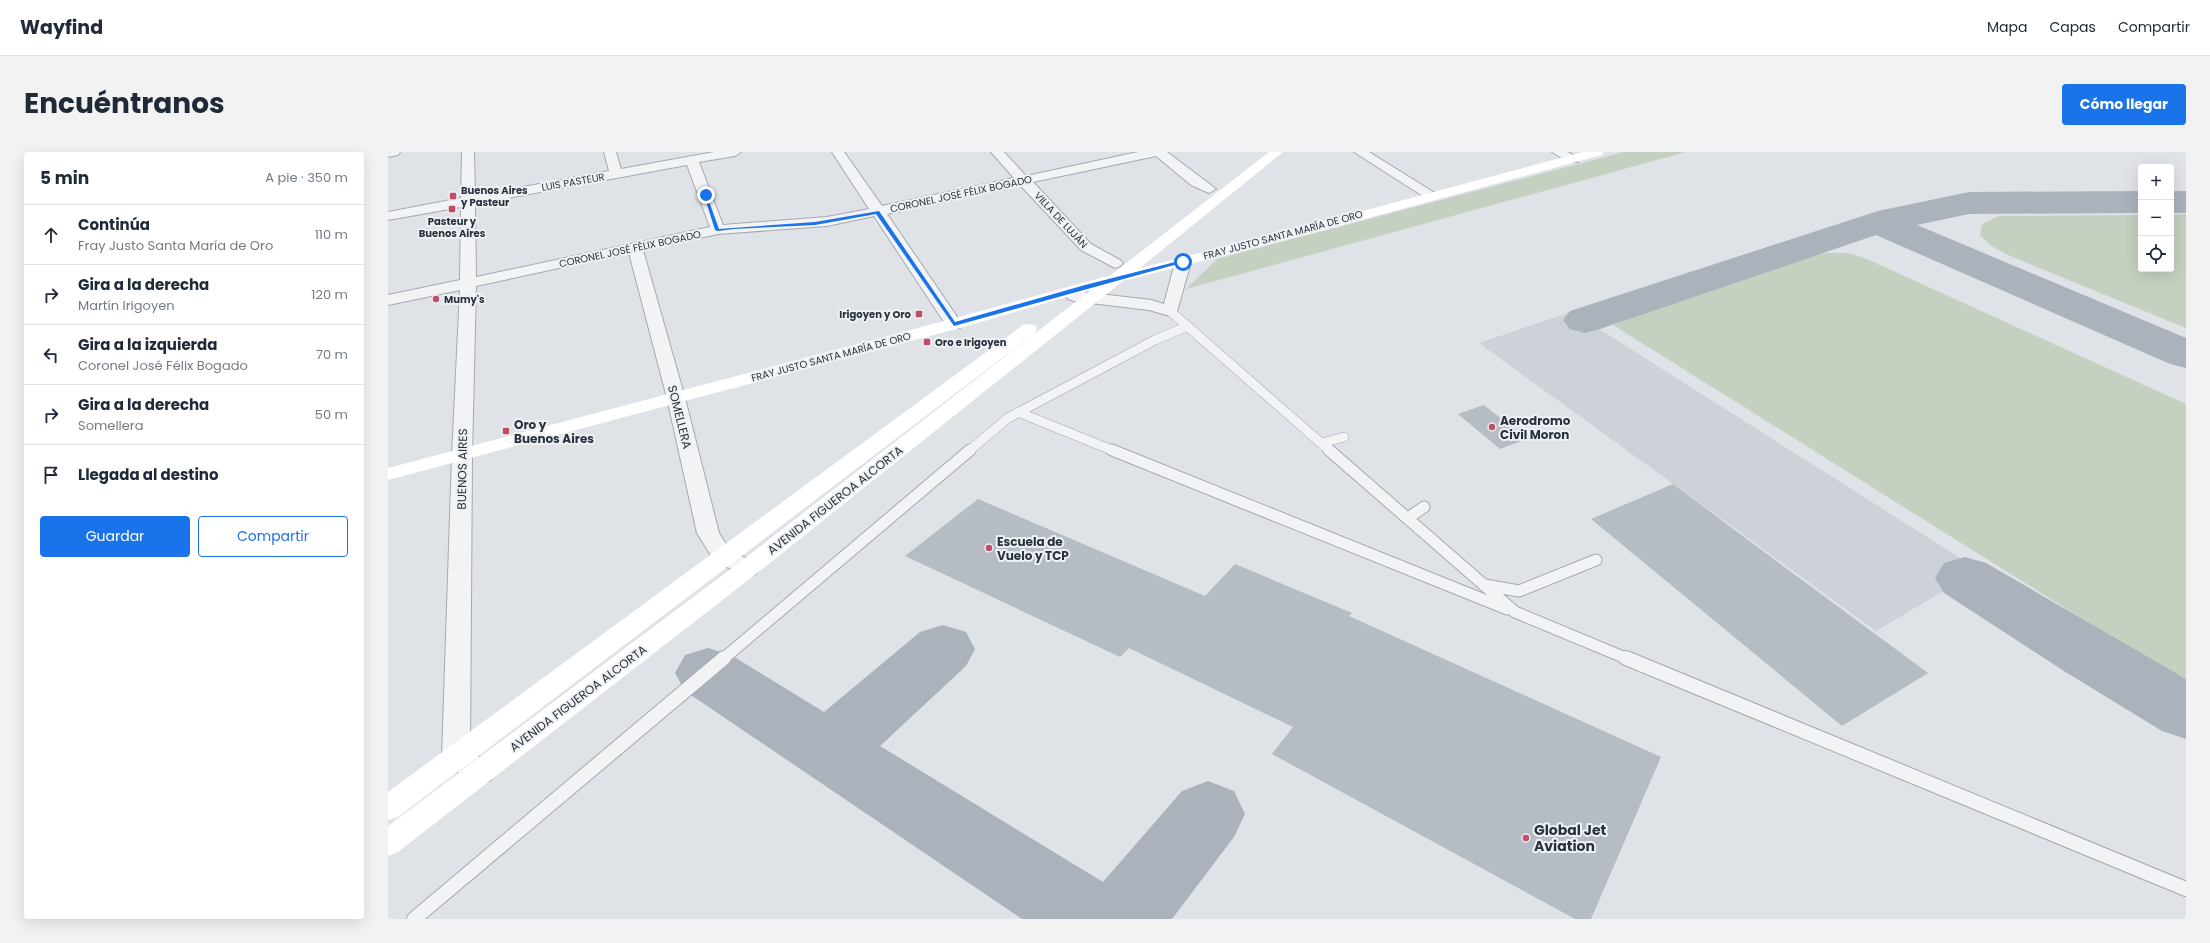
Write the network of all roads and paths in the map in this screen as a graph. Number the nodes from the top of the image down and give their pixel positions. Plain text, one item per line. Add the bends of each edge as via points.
1 (394, 152) edge
2 (468, 152) edge
3 (610, 152) edge
4 (735, 152) edge
5 (838, 152) edge
6 (997, 152) edge
7 (1157, 152) edge
8 (1258, 152) edge
9 (1277, 152) edge
10 (1360, 152) edge
11 (1558, 152) edge
12 (1598, 152) edge
13 (388, 153) edge
14 (1573, 159) junction
15 (692, 160) junction
16 (616, 174) junction
17 (1025, 181) junction
18 (1209, 189) junction
19 (1431, 195) junction
20 (468, 201) junction
21 (878, 212) junction
22 (388, 216) edge
23 (718, 230) junction
24 (635, 248) junction
25 (1183, 262) junction
26 (1116, 271) junction
27 (468, 283) junction
28 (1084, 293) junction
29 (388, 300) edge
30 (1170, 311) junction
31 (954, 324) junction
32 (1188, 326) junction
33 (676, 398) junction
34 (1018, 412) junction
35 (1344, 437) dead end
36 (1322, 443) junction
37 (462, 455) junction
38 (388, 474) edge
39 (1424, 507) dead end
40 (1408, 518) junction
41 (723, 557) junction
42 (1596, 560) dead end
43 (748, 568) junction
44 (1484, 585) junction
45 (1515, 612) junction
46 (456, 757) junction
47 (481, 772) junction
48 (388, 808) edge
49 (388, 843) edge
50 (2186, 889) edge
51 (414, 919) edge

1 - 13 street
2 - 20 street, BUENOS AIRES
3 - 16 street
4 - 15 street, LUIS PASTEUR
5 - 21 street
6 - 17 street, VILLA DE LUJÁN
7 - 17 street, CORONEL JOSÉ FÉLIX BOGADO
7 - 18 street
8 - 18 main road, AVENIDA FIGUEROA ALCORTA
9 - 26 main road, AVENIDA FIGUEROA ALCORTA
10 - 19 street
11 - 14 street
12 - 14 main road, FRAY JUSTO SANTA MARÍA DE ORO
14 - 19 main road, FRAY JUSTO SANTA MARÍA DE ORO
15 - 16 street, LUIS PASTEUR
15 - 23 street
16 - 20 street, LUIS PASTEUR
17 - 21 street, CORONEL JOSÉ FÉLIX BOGADO
17 - 26 street, VILLA DE LUJÁN via 1090,251
18 - 26 main road, AVENIDA FIGUEROA ALCORTA
19 - 25 main road, FRAY JUSTO SANTA MARÍA DE ORO
20 - 22 street, LUIS PASTEUR
20 - 27 street, BUENOS AIRES
21 - 23 street, CORONEL JOSÉ FÉLIX BOGADO via 815,224 734,227
21 - 31 street
23 - 24 street, CORONEL JOSÉ FÉLIX BOGADO
24 - 27 street, CORONEL JOSÉ FÉLIX BOGADO
24 - 33 street, SOMELLERA
25 - 26 main road, FRAY JUSTO SANTA MARÍA DE ORO
25 - 30 street
26 - 28 main road, AVENIDA FIGUEROA ALCORTA
27 - 29 street, CORONEL JOSÉ FÉLIX BOGADO
27 - 37 street, BUENOS AIRES
28 - 30 street
28 - 31 main road, FRAY JUSTO SANTA MARÍA DE ORO
28 - 41 main road, AVENIDA FIGUEROA ALCORTA
28 - 43 main road, AVENIDA FIGUEROA ALCORTA
30 - 32 lane
31 - 33 main road, FRAY JUSTO SANTA MARÍA DE ORO
32 - 34 lane via 1155,340
32 - 36 lane
33 - 37 main road, FRAY JUSTO SANTA MARÍA DE ORO
33 - 41 street, SOMELLERA via 708,533
34 - 45 lane
34 - 51 lane
35 - 36 lane
36 - 40 lane
37 - 38 main road, FRAY JUSTO SANTA MARÍA DE ORO
37 - 46 street, BUENOS AIRES
39 - 40 lane
40 - 44 lane
41 - 43 street
41 - 46 main road, AVENIDA FIGUEROA ALCORTA
42 - 44 lane via 1519,591
43 - 47 main road, AVENIDA FIGUEROA ALCORTA
44 - 45 lane
45 - 50 lane via 1623,654
46 - 47 street
46 - 48 main road, AVENIDA FIGUEROA ALCORTA
47 - 49 main road, AVENIDA FIGUEROA ALCORTA

